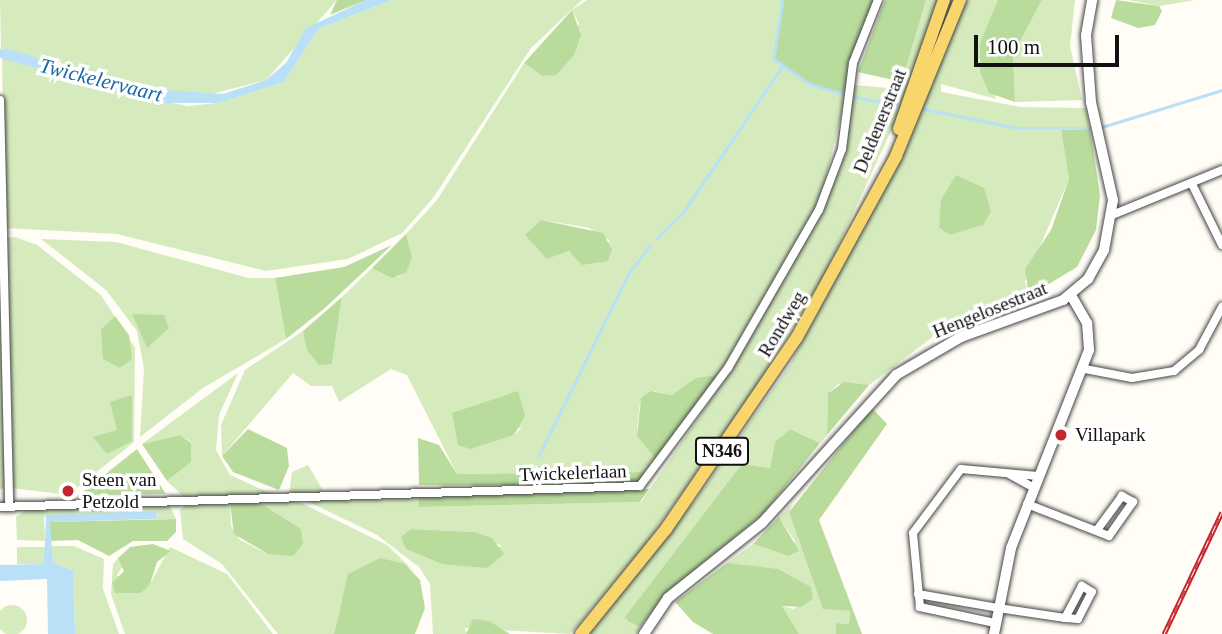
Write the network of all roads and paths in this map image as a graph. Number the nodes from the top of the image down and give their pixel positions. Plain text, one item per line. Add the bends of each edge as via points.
1 (878, 0) edge
2 (944, 0) edge
3 (960, 0) edge
4 (1092, 0) edge
5 (0, 100) edge
6 (1222, 170) edge
7 (1192, 184) junction
8 (1112, 215) junction
9 (1, 233) edge
10 (1222, 246) edge
11 (843, 254) junction
12 (1071, 295) junction
13 (1222, 307) edge
14 (1085, 369) junction
15 (1009, 474) junction
16 (1038, 476) junction
17 (1034, 488) junction
18 (1027, 504) junction
19 (5, 507) edge
20 (1097, 530) junction
21 (918, 594) junction
22 (998, 608) junction
23 (1065, 618) dead end
24 (995, 628) edge
25 (581, 634) edge
26 (644, 634) edge

1 - 19 street, Twickelerlaan via 853,63 842,149 818,210 728,368 640,486
2 - 11 main road, Deldenerstraat / N346 via 913,95
3 - 11 main road, Rondweg / N346 via 896,156
4 - 8 street, Hengelosestraat via 1088,67
5 - 9 street
6 - 7 street
7 - 8 street
7 - 10 street
8 - 12 street, Hengelosestraat via 1099,261
9 - 19 street
11 - 25 main road, Rondweg / N346 via 764,391 666,530
12 - 14 street via 1089,335
12 - 26 street, Hengelosestraat via 961,337 896,375 762,523 668,598
13 - 14 street via 1199,350 1174,371 1132,378
14 - 16 street
15 - 16 street
15 - 17 street
15 - 21 street via 961,468 920,517 913,533
16 - 17 street
17 - 18 street
18 - 20 street
18 - 22 street
20 - 20 street via 1122,496 1133,502 1109,536
21 - 22 street
21 - 24 street via 919,607
22 - 23 street
22 - 24 street

